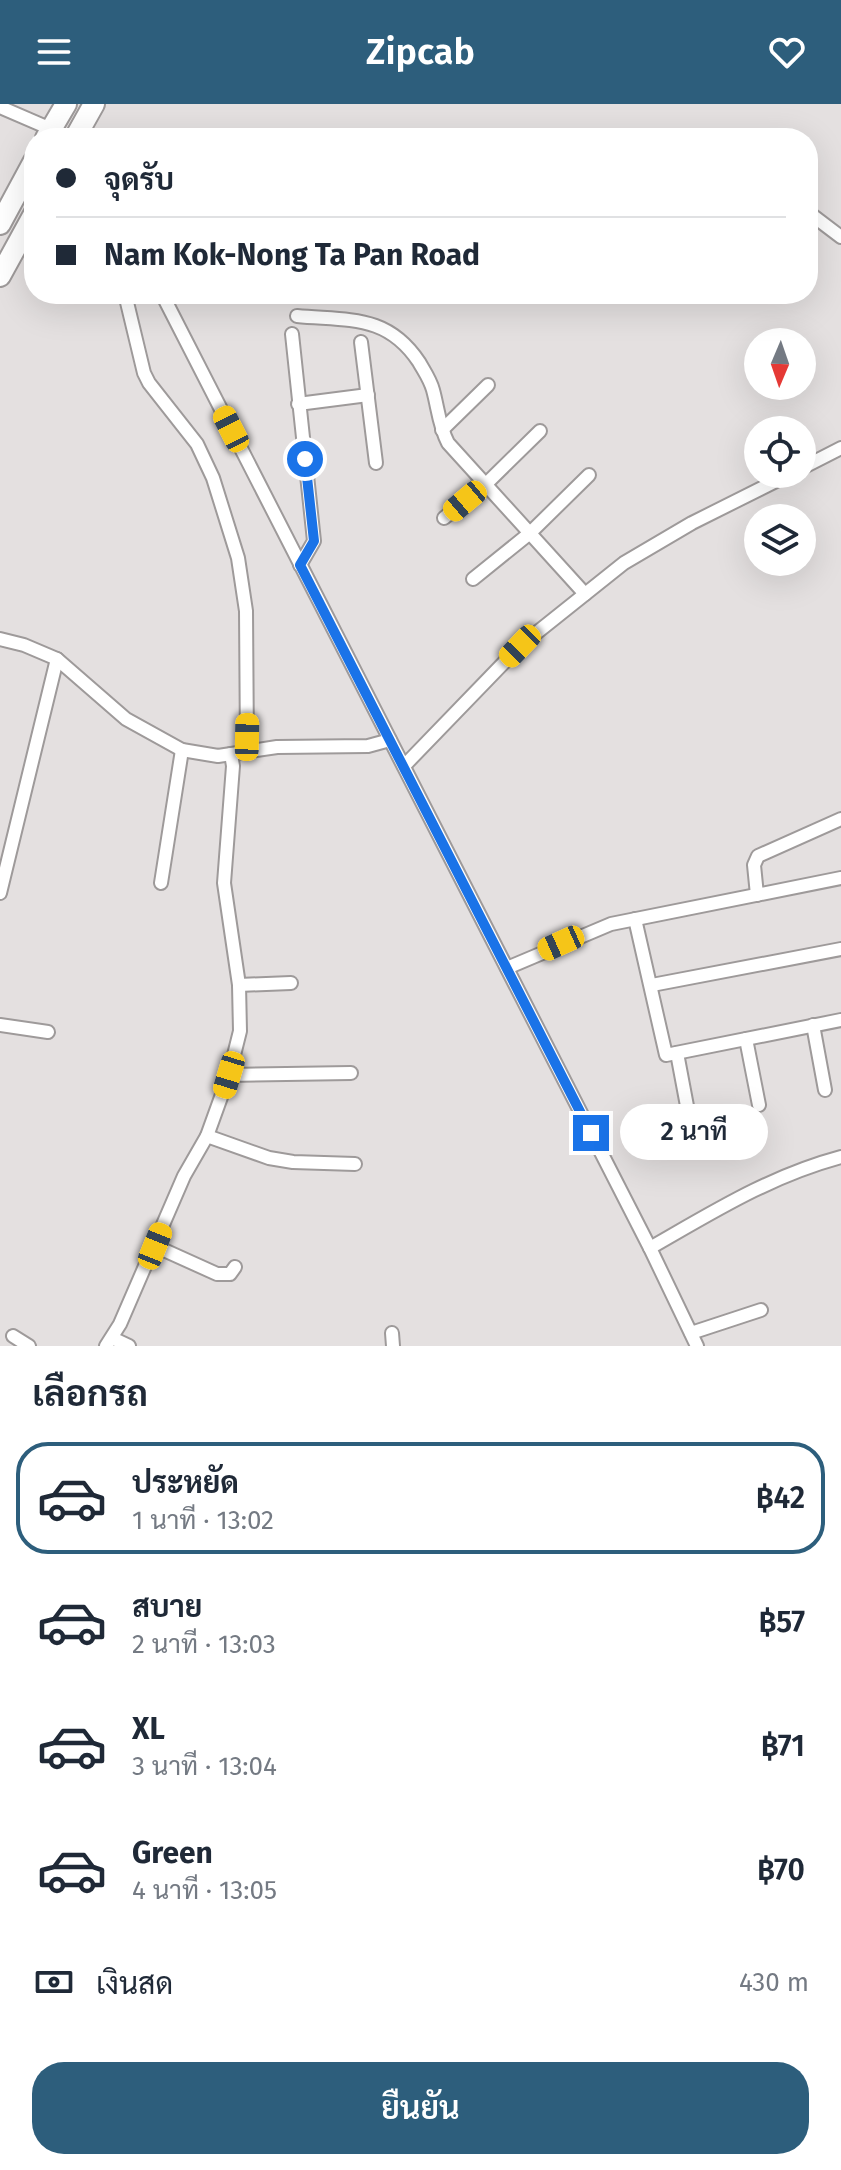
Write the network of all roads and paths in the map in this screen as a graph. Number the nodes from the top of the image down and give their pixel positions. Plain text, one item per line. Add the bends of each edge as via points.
1 (94, 104) edge
2 (0, 107) edge
3 (55, 122) edge
4 (83, 128) edge
5 (24, 180) edge
6 (818, 220) edge
7 (0, 224) edge
8 (24, 232) edge
9 (841, 237) edge
10 (0, 276) edge
11 (127, 304) edge
12 (167, 304) edge
13 (297, 316) dead end
14 (292, 334) dead end
15 (361, 342) dead end
16 (488, 385) dead end
17 (368, 395) junction
18 (298, 404) junction
19 (442, 430) junction
20 (540, 431) dead end
21 (841, 448) edge
22 (816, 461) edge
23 (376, 463) dead end
24 (589, 475) dead end
25 (486, 484) junction
26 (762, 488) edge
27 (444, 518) dead end
28 (530, 533) junction
29 (300, 565) junction
30 (473, 579) dead end
31 (585, 594) junction
32 (0, 639) edge
33 (57, 659) junction
34 (390, 740) junction
35 (182, 750) junction
36 (247, 750) junction
37 (231, 754) junction
38 (404, 766) junction
39 (841, 819) edge
40 (841, 878) edge
41 (161, 883) dead end
42 (0, 893) edge
43 (757, 895) junction
44 (635, 919) junction
45 (841, 949) edge
46 (507, 968) junction
47 (291, 983) dead end
48 (239, 985) junction
49 (652, 985) junction
50 (841, 1020) edge
51 (0, 1025) edge
52 (813, 1025) junction
53 (48, 1032) dead end
54 (746, 1039) junction
55 (677, 1053) junction
56 (351, 1073) dead end
57 (229, 1075) junction
58 (825, 1090) dead end
59 (759, 1105) dead end
60 (687, 1106) dead end
61 (207, 1136) junction
62 (841, 1157) edge
63 (355, 1164) dead end
64 (155, 1246) junction
65 (650, 1248) junction
66 (235, 1267) dead end
67 (761, 1310) dead end
68 (691, 1333) junction
69 (13, 1336) dead end
70 (109, 1342) edge
71 (29, 1346) edge
72 (129, 1346) edge
73 (697, 1346) edge

1 - 4 main road
2 - 3 street
5 - 7 main road
6 - 9 street
8 - 10 main road
11 - 36 street via 144,373 197,444 235,546 246,611
12 - 29 street
13 - 19 street via 368,323 401,339 426,373
14 - 18 street
15 - 17 street
16 - 19 street
17 - 18 street
17 - 23 street
18 - 29 street via 314,541
19 - 25 street
20 - 25 street
21 - 22 street
24 - 28 street
25 - 27 street
25 - 28 street
26 - 31 street via 624,563
28 - 30 street
28 - 31 street
29 - 34 street
31 - 38 street via 520,646
32 - 33 street
33 - 35 street via 126,719
33 - 42 street
34 - 36 street via 368,746
34 - 38 street
35 - 37 street
35 - 41 street
36 - 37 street
37 - 48 street via 224,883
38 - 46 street
39 - 43 street via 758,856
40 - 43 street
43 - 44 street
44 - 46 street via 591,931
44 - 49 street
45 - 49 street
46 - 65 street
47 - 48 street
48 - 57 street via 240,1031
49 - 55 street via 666,1055
50 - 52 street
51 - 53 street
52 - 54 street
52 - 58 street
54 - 55 street
54 - 59 street
55 - 60 street
56 - 57 street
57 - 61 street
61 - 63 street via 269,1158
61 - 64 street
62 - 65 street via 753,1189
64 - 66 street via 217,1274 230,1274
64 - 70 street
65 - 68 street
67 - 68 street
68 - 73 street
69 - 71 street
70 - 72 street

